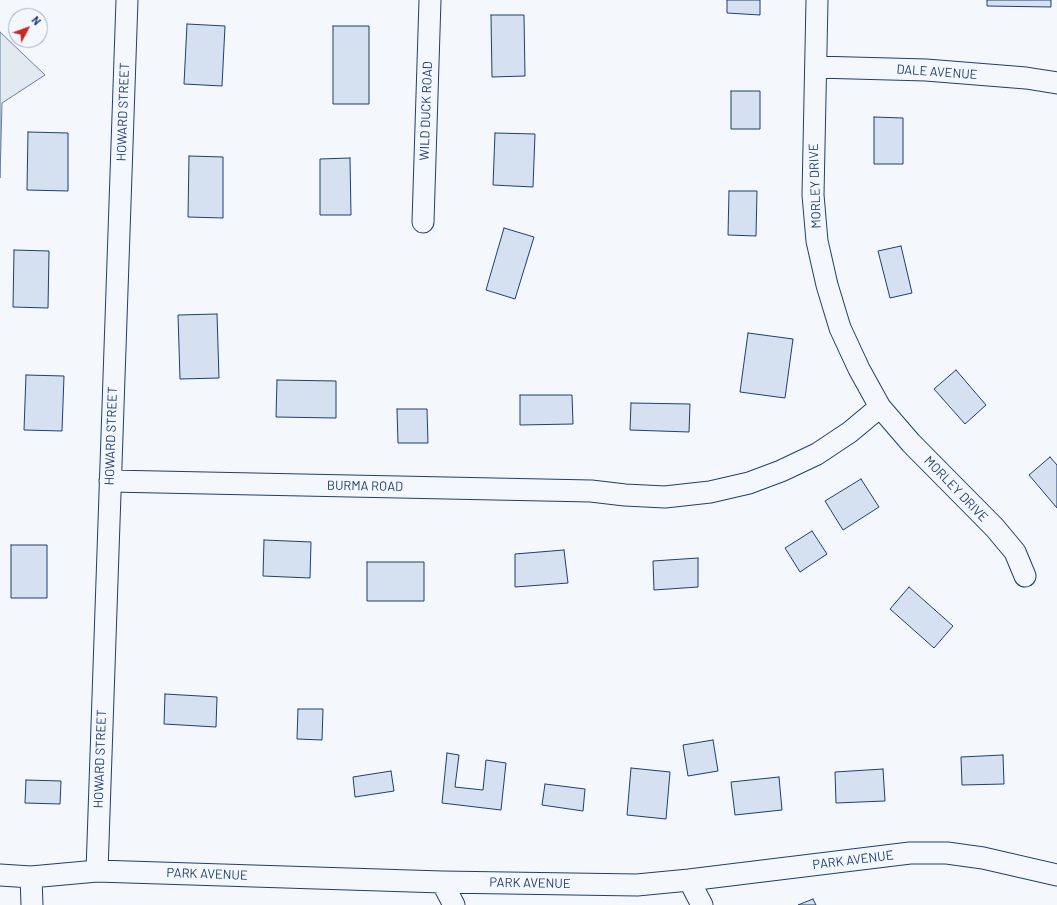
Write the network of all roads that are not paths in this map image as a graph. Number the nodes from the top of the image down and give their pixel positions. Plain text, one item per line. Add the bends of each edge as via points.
1 (128, 0) edge
2 (430, 0) edge
3 (817, 0) edge
4 (816, 67) junction
5 (1057, 83) edge
6 (423, 222) dead end
7 (880, 407) junction
8 (110, 481) junction
9 (1025, 576) dead end
10 (97, 871) junction
11 (1057, 875) edge
12 (0, 876) edge
13 (31, 877) junction
14 (689, 880) junction
15 (442, 882) junction
16 (32, 905) edge
17 (454, 905) edge
18 (702, 905) edge

1 - 8 street, HOWARD STREET
2 - 6 street, WILD DUCK ROAD
3 - 4 street, MORLEY DRIVE
4 - 5 street, DALE AVENUE via 926,70
4 - 7 street, MORLEY DRIVE via 813,195 817,241 840,328
7 - 8 street, BURMA ROAD via 850,432 817,454 781,472 710,492 665,497 584,490
7 - 9 street, MORLEY DRIVE via 911,443 995,528 1015,552
8 - 10 street, HOWARD STREET
10 - 13 street, PARK AVENUE
10 - 15 street, PARK AVENUE
11 - 14 street, PARK AVENUE via 983,858 947,853 910,853
12 - 13 street, PARK AVENUE
13 - 16 street
14 - 15 street, PARK AVENUE via 637,885
14 - 18 street
15 - 17 street

